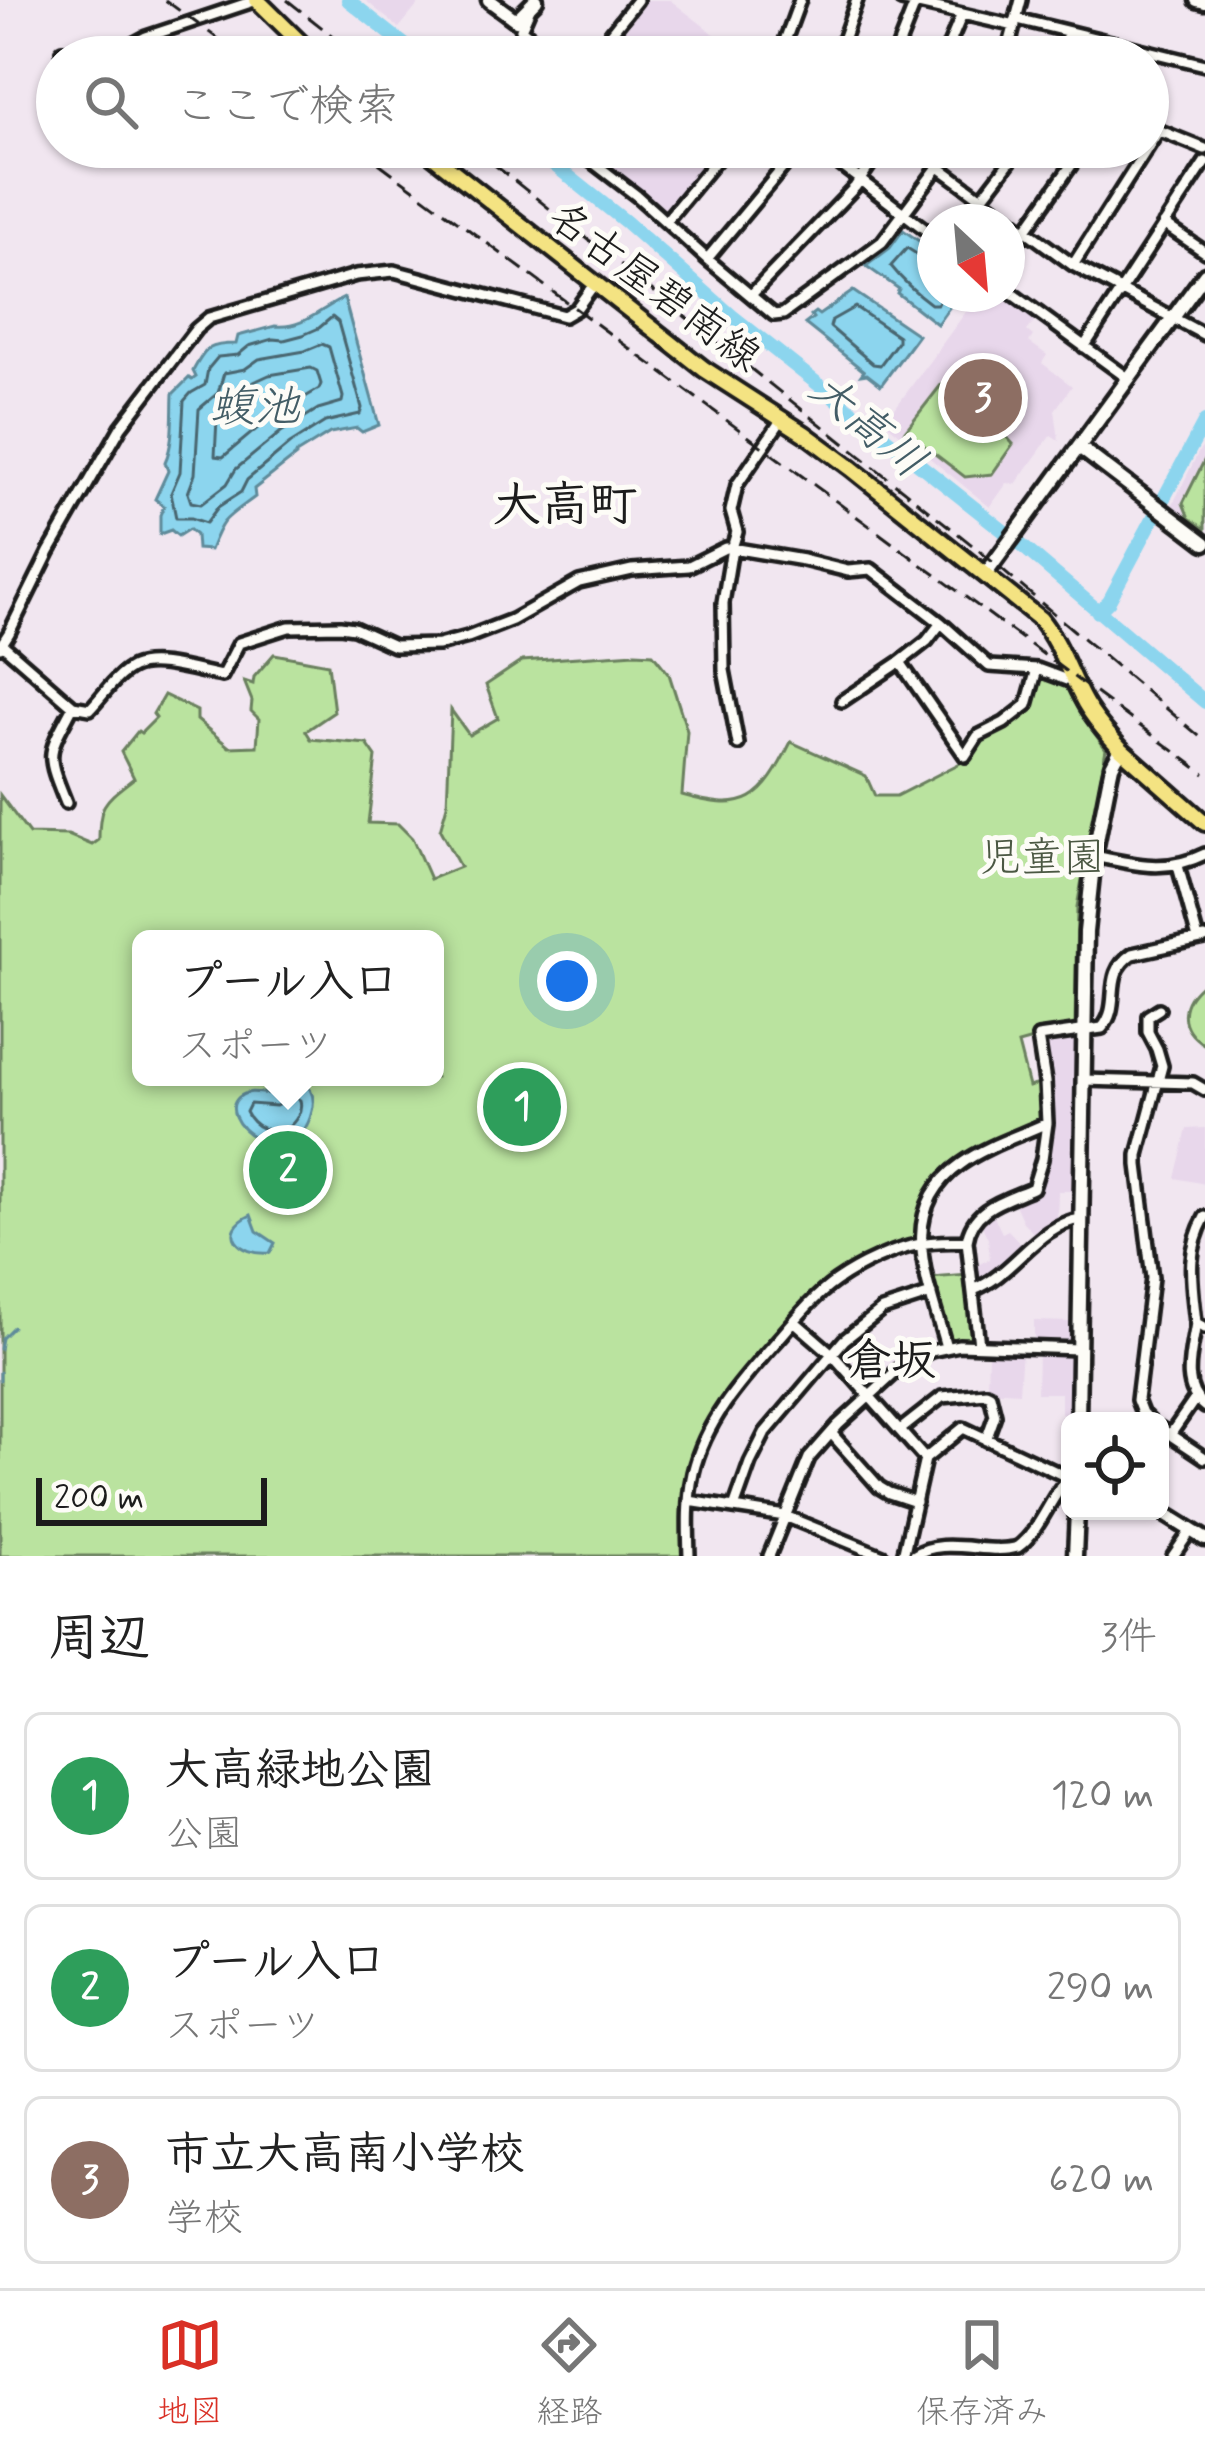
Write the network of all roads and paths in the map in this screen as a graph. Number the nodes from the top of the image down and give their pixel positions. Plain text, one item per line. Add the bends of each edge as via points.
1 (257, 0) edge
2 (489, 0) edge
3 (637, 0) edge
4 (800, 0) edge
5 (857, 0) edge
6 (901, 0) edge
7 (1021, 0) edge
8 (533, 3) edge
9 (915, 4) junction
10 (962, 14) junction
11 (1016, 22) junction
12 (1068, 32) junction
13 (149, 36) edge
14 (294, 36) edge
15 (529, 36) edge
16 (609, 36) edge
17 (787, 36) edge
18 (844, 36) edge
19 (902, 36) edge
20 (953, 36) edge
21 (1012, 36) edge
22 (1067, 36) edge
23 (1085, 36) edge
24 (1169, 56) edge
25 (1205, 65) edge
26 (1169, 134) edge
27 (1205, 149) edge
28 (1205, 162) edge
29 (449, 168) edge
30 (599, 168) edge
31 (710, 168) edge
32 (782, 168) edge
33 (845, 168) edge
34 (868, 168) edge
35 (938, 168) edge
36 (940, 168) edge
37 (1005, 168) edge
38 (1069, 168) edge
39 (1130, 168) edge
40 (860, 179) junction
41 (982, 199) junction
42 (904, 215) junction
43 (666, 221) junction
44 (917, 224) edge
45 (1164, 224) junction
46 (1026, 230) junction
47 (1205, 252) edge
48 (706, 259) junction
49 (1073, 265) junction
50 (1205, 274) edge
51 (596, 283) junction
52 (1122, 289) junction
53 (751, 295) junction
54 (1025, 303) edge
55 (1174, 318) junction
56 (1205, 335) edge
57 (1084, 347) junction
58 (1129, 380) junction
59 (782, 418) junction
60 (1079, 447) junction
61 (1205, 542) edge
62 (732, 548) junction
63 (985, 575) junction
64 (941, 623) junction
65 (5, 630) edge
66 (1, 645) edge
67 (900, 662) junction
68 (1037, 669) junction
69 (1075, 683) junction
70 (842, 701) dead end
71 (74, 706) junction
72 (738, 744) dead end
73 (1120, 749) junction
74 (66, 803) dead end
75 (1205, 823) edge
76 (1205, 854) edge
77 (1094, 856) junction
78 (1178, 866) junction
79 (1202, 939) edge
80 (1159, 1009) dead end
81 (1083, 1031) junction
82 (1083, 1080) junction
83 (1158, 1083) junction
84 (1205, 1090) edge
85 (1047, 1123) junction
86 (1205, 1217) edge
87 (1081, 1219) junction
88 (968, 1241) junction
89 (920, 1244) junction
90 (973, 1290) junction
91 (931, 1294) junction
92 (794, 1322) junction
93 (1200, 1325) edge
94 (979, 1346) junction
95 (946, 1347) junction
96 (1079, 1349) junction
97 (832, 1354) junction
98 (869, 1395) junction
99 (1195, 1399) junction
100 (1205, 1407) edge
101 (1078, 1412) edge
102 (1142, 1412) edge
103 (1169, 1427) edge
104 (900, 1430) junction
105 (831, 1432) junction
106 (1169, 1434) edge
107 (986, 1440) junction
108 (1205, 1458) edge
109 (925, 1459) junction
110 (1061, 1474) edge
111 (1061, 1487) edge
112 (688, 1502) junction
113 (916, 1502) junction
114 (734, 1508) junction
115 (785, 1516) junction
116 (1169, 1516) edge
117 (1077, 1520) edge
118 (1191, 1530) junction
119 (1205, 1539) edge
120 (868, 1553) edge
121 (689, 1556) edge
122 (770, 1556) edge
123 (883, 1556) edge
124 (903, 1556) edge
125 (913, 1556) edge
126 (1075, 1556) edge
127 (1173, 1556) edge

1 - 13 street
1 - 14 main road
2 - 8 street via 516,20
3 - 16 street
4 - 17 street
5 - 18 street
6 - 9 street
7 - 11 street
8 - 15 street via 520,29
9 - 10 street
9 - 19 street
10 - 11 street
10 - 20 street
11 - 12 street
11 - 21 street
12 - 22 street
12 - 23 street
24 - 25 street
26 - 27 street
28 - 45 street
29 - 51 main road, 名古屋碧南線
30 - 43 street
31 - 43 street
32 - 48 street
33 - 40 street
34 - 40 street
35 - 42 street
36 - 41 street
37 - 41 street
38 - 46 street
39 - 49 street
40 - 42 street
40 - 53 street
41 - 46 street
42 - 44 street
42 - 53 street via 882,242 783,314
43 - 48 street
45 - 47 street
45 - 52 street
46 - 49 street
48 - 53 street
49 - 52 street
50 - 55 street
51 - 59 main road, 名古屋碧南線 via 704,369
51 - 65 street via 564,316 427,278 374,272 209,318 121,428
52 - 55 street
52 - 57 street
54 - 57 street
55 - 56 street
55 - 58 street
57 - 58 street
58 - 60 street
59 - 62 street via 737,485
59 - 63 main road, 名古屋碧南線
60 - 61 street
60 - 63 street
62 - 64 street via 871,569
62 - 71 street via 689,566 579,582 512,620 438,645 394,646 340,626 290,627 239,644 222,676 142,665 90,709
62 - 72 street via 722,603 724,670
63 - 69 main road, 名古屋碧南線 via 1040,619
64 - 67 street
64 - 68 street via 989,666
65 - 66 street
66 - 71 street
67 - 68 street via 964,756 978,736 1027,705
67 - 70 street
68 - 69 street
69 - 73 main road, 名古屋碧南線
71 - 74 street via 52,745
73 - 75 main road, 名古屋碧南線
73 - 77 street
76 - 78 street
77 - 78 street
77 - 81 street
78 - 79 street
79 - 81 street via 1125,958 1114,976 1112,1017 1097,1031
80 - 83 street via 1146,1024 1160,1058
81 - 82 street
81 - 85 street via 1038,1037
82 - 83 street
82 - 87 street
83 - 84 street
83 - 102 street via 1138,1155 1152,1278 1137,1395
85 - 88 street via 1033,1188 978,1214
85 - 89 street via 950,1173 926,1208
86 - 93 street via 1191,1252
87 - 90 street via 1058,1226
87 - 96 street
88 - 89 street
88 - 90 street
89 - 91 street
89 - 92 street via 837,1280
90 - 94 street
91 - 95 street
91 - 97 street via 882,1310
92 - 97 street
92 - 112 street via 717,1416
93 - 99 street via 1189,1377
94 - 95 street
94 - 96 street
95 - 98 street via 907,1362
96 - 101 street
97 - 98 street
97 - 114 street via 765,1433
98 - 104 street
98 - 105 street
99 - 100 street
99 - 103 street
104 - 107 street via 942,1396 986,1393 995,1414
104 - 109 street
105 - 113 street via 879,1487
105 - 115 street via 804,1466
106 - 108 street
107 - 109 street via 963,1428
107 - 110 street
109 - 113 street
111 - 125 street via 1009,1551 925,1549
112 - 114 street
112 - 121 street
113 - 124 street
114 - 115 street
115 - 120 street
115 - 122 street
116 - 118 street
117 - 126 street
118 - 119 street
118 - 127 street
120 - 123 street

